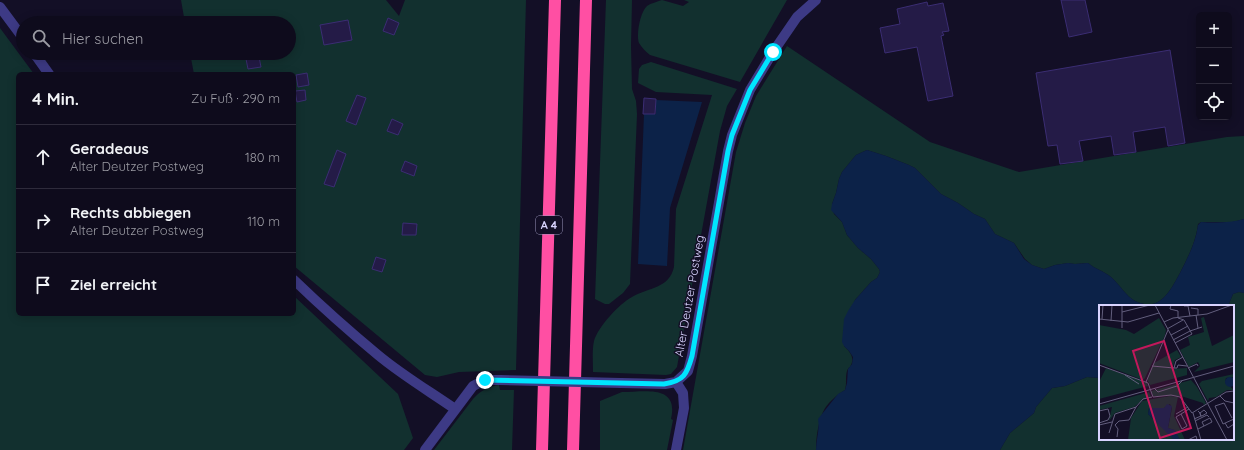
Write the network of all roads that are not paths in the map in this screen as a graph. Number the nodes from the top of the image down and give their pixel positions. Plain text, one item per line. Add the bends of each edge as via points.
1 (555, 0) edge
2 (586, 0) edge
3 (816, 0) edge
4 (0, 7) edge
5 (16, 29) edge
6 (39, 60) edge
7 (48, 72) edge
8 (296, 282) edge
9 (676, 382) junction
10 (455, 409) junction
11 (424, 450) edge
12 (542, 450) edge
13 (573, 450) edge
14 (676, 450) edge

1 - 12 highway, A 4
2 - 13 highway, A 4
3 - 9 street, Alter Deutzer Postweg via 797,17 769,59 750,90 732,135 692,356 688,371
4 - 5 street
6 - 7 street
8 - 10 street via 378,356
9 - 10 street, bridge via 664,384 485,380 473,386
9 - 14 street via 683,393 684,408
10 - 11 street

